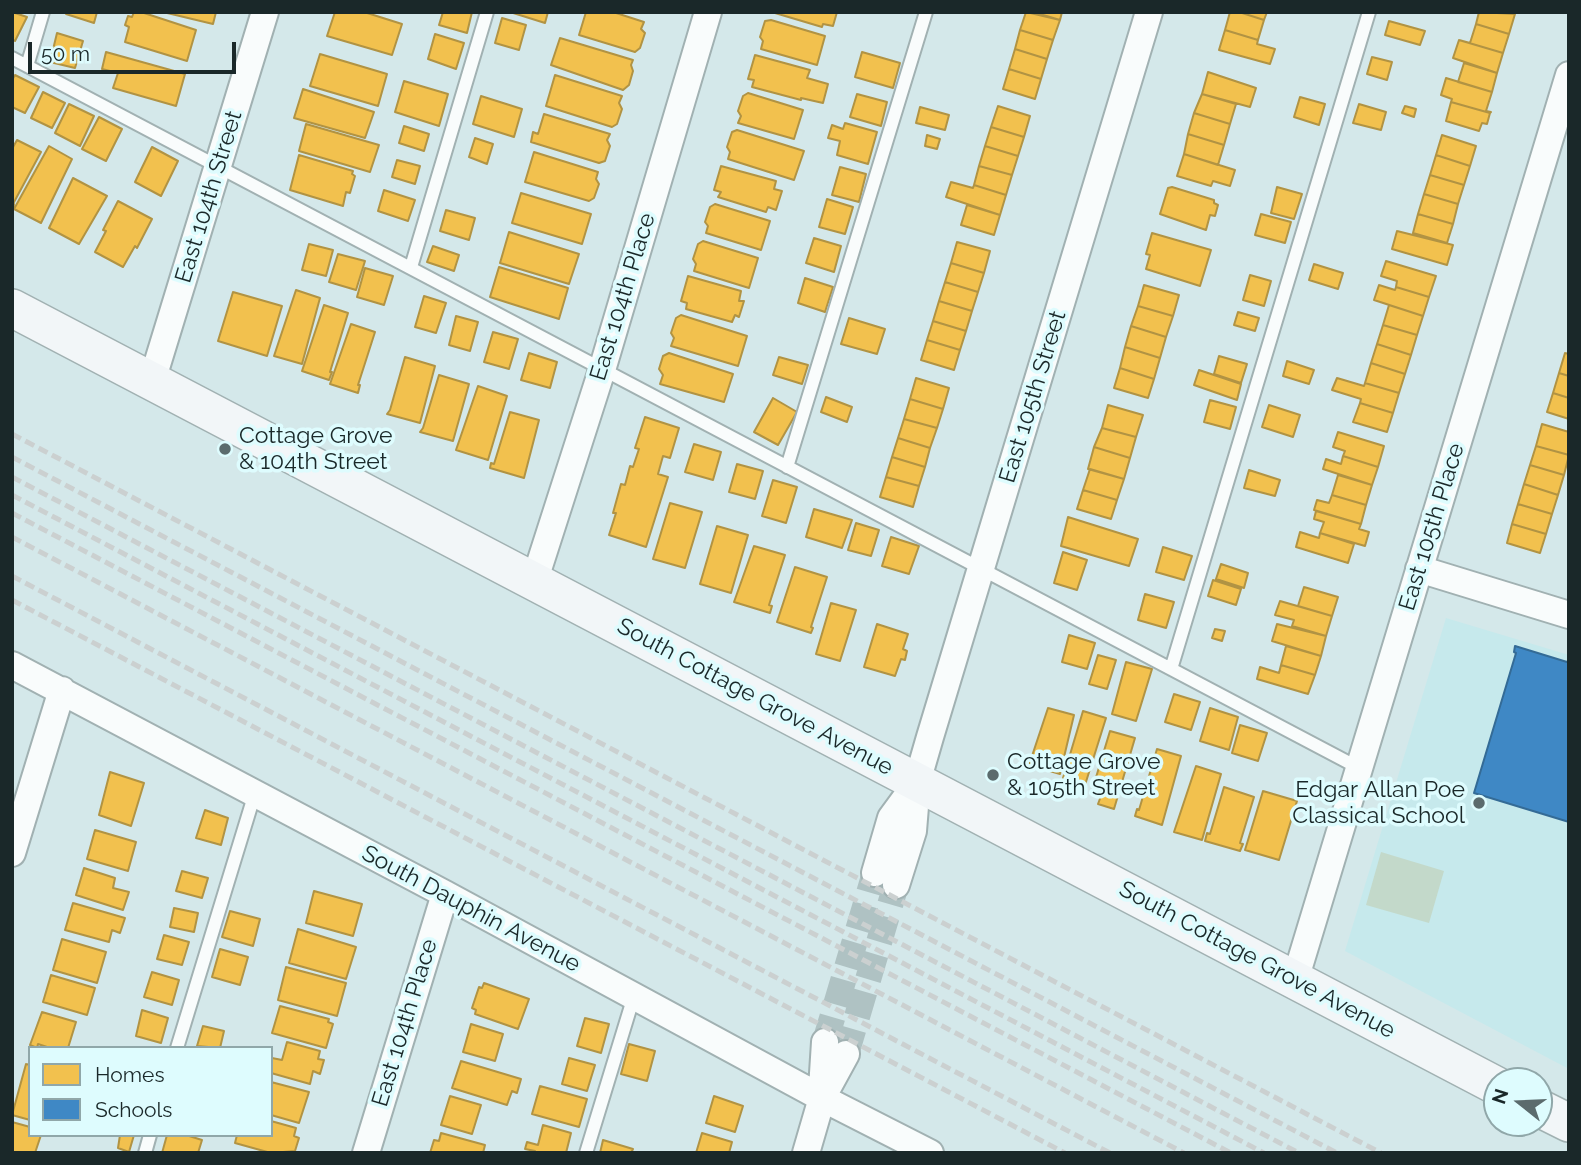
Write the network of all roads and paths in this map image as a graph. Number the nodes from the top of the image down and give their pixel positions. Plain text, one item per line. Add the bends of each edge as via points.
1 (43, 12) edge
2 (265, 12) edge
3 (487, 12) edge
4 (708, 12) edge
5 (926, 12) edge
6 (1149, 12) edge
7 (1369, 12) edge
8 (12, 58) edge
9 (27, 66) junction
10 (1569, 75) edge
11 (219, 165) junction
12 (411, 267) junction
13 (12, 308) edge
14 (602, 369) junction
15 (152, 381) junction
16 (787, 467) junction
17 (981, 569) junction
18 (1419, 569) junction
19 (534, 582) junction
20 (1569, 615) edge
21 (12, 665) edge
22 (1171, 669) junction
23 (62, 690) junction
24 (1359, 768) junction
25 (917, 782) junction
26 (255, 793) junction
27 (12, 853) edge
28 (885, 879) tunnel mouth
29 (445, 894) junction
30 (1295, 980) junction
31 (634, 996) junction
32 (178, 1046) edge
33 (835, 1048) tunnel mouth
34 (1483, 1079) edge
35 (822, 1098) junction
36 (1553, 1115) edge
37 (1569, 1123) edge
38 (366, 1153) edge
39 (586, 1153) edge
40 (806, 1153) edge
41 (930, 1153) edge

1 - 9 lane
2 - 11 street, East 104th Street
3 - 12 lane
4 - 14 street, East 104th Place
5 - 16 lane
6 - 17 street, East 105th Street
7 - 22 lane
8 - 9 lane
9 - 11 lane
10 - 18 street, East 105th Place
11 - 12 lane
11 - 15 street, East 104th Street
12 - 14 lane
13 - 15 street, South Cottage Grove Avenue
14 - 16 lane
14 - 19 street, East 104th Place
15 - 19 street, South Cottage Grove Avenue
16 - 17 lane
17 - 22 lane
17 - 25 street, East 105th Street
18 - 20 street
18 - 24 street, East 105th Place
19 - 25 street, South Cottage Grove Avenue
21 - 23 street, South Dauphin Avenue
22 - 24 lane
23 - 26 street, South Dauphin Avenue
23 - 27 street
24 - 30 street, East 105th Place
25 - 28 street, East 105th Street via 913,831
25 - 30 street, South Cottage Grove Avenue
26 - 29 street, South Dauphin Avenue
26 - 32 lane
29 - 31 street, South Dauphin Avenue
29 - 38 street, East 104th Place
30 - 34 street, South Cottage Grove Avenue
31 - 35 street, South Dauphin Avenue
31 - 39 lane
33 - 35 street
35 - 40 street
35 - 41 street, South Dauphin Avenue
36 - 37 street

